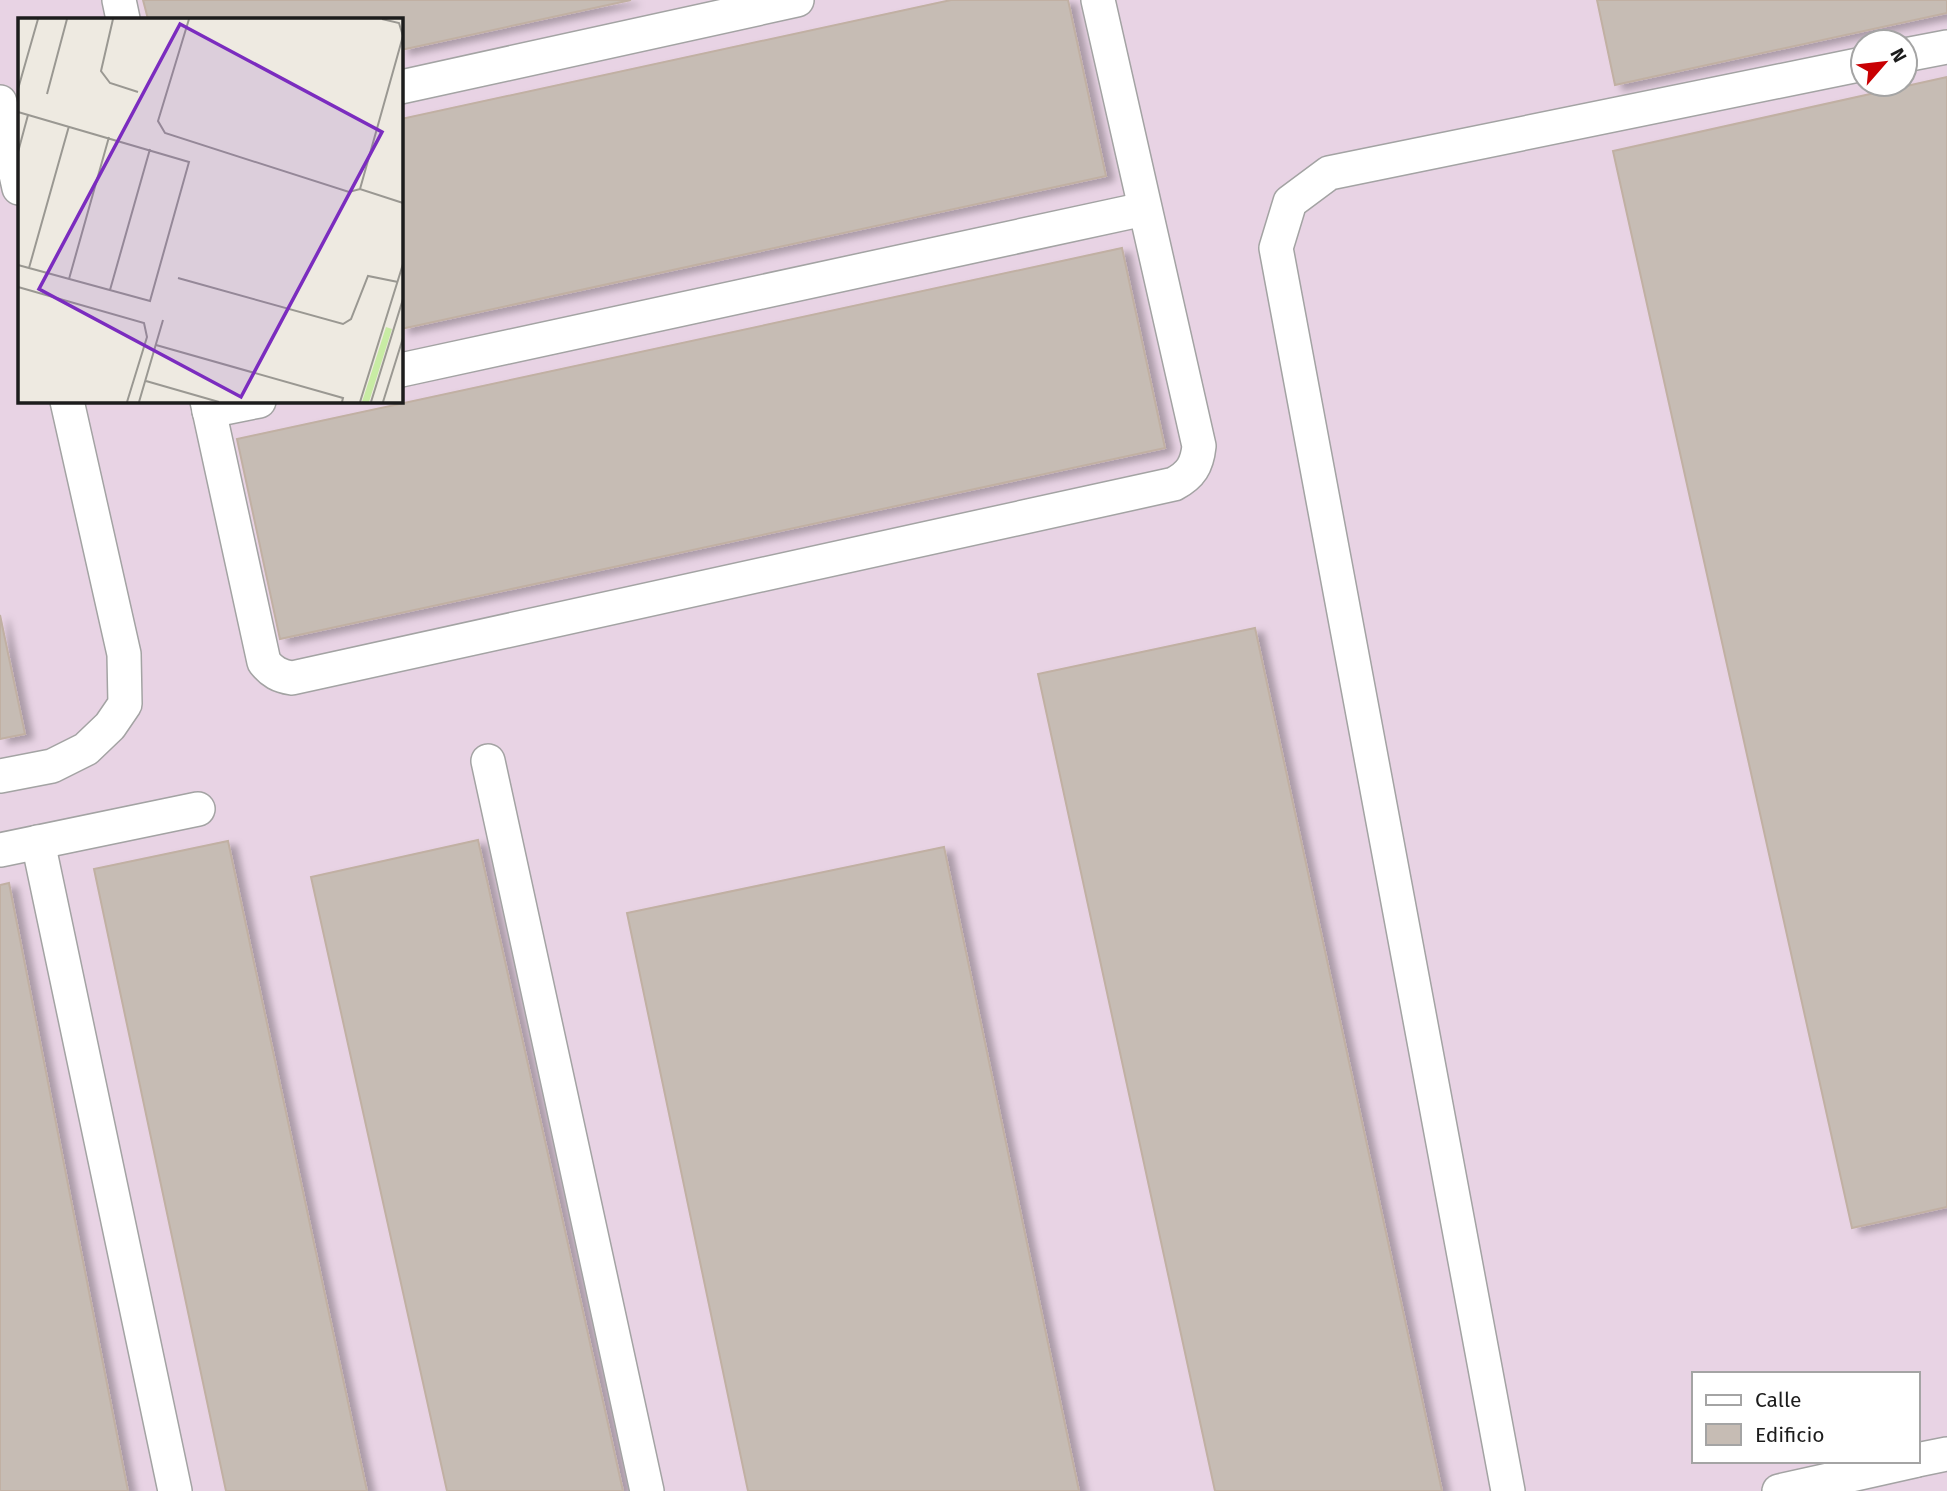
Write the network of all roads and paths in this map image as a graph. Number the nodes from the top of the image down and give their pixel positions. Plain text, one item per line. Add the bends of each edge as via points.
1 (118, 0) edge
2 (797, 0) edge
3 (1098, 0) edge
4 (123, 18) edge
5 (1947, 47) edge
6 (1919, 52) edge
7 (1849, 67) edge
8 (402, 88) edge
9 (0, 102) edge
10 (18, 183) edge
11 (1144, 209) junction
12 (402, 370) edge
13 (67, 402) edge
14 (249, 402) edge
15 (208, 406) edge
16 (488, 761) dead end
17 (0, 776) edge
18 (198, 809) dead end
19 (38, 842) junction
20 (0, 850) edge
21 (1947, 1454) edge
22 (1919, 1460) edge
23 (1906, 1463) edge
24 (175, 1491) edge
25 (647, 1491) edge
26 (1508, 1491) edge
27 (1779, 1491) edge

1 - 4 lane
2 - 8 lane
3 - 11 lane
5 - 6 lane
7 - 26 lane via 1329,173 1290,202 1276,248
9 - 10 lane
11 - 12 lane
11 - 15 lane via 1199,446 1194,469 1185,478 292,678 281,677 264,662
13 - 17 lane via 124,654 125,704 86,749 52,766
14 - 15 lane
16 - 25 lane
18 - 19 lane
19 - 20 lane
19 - 24 lane
21 - 22 lane
23 - 27 lane

